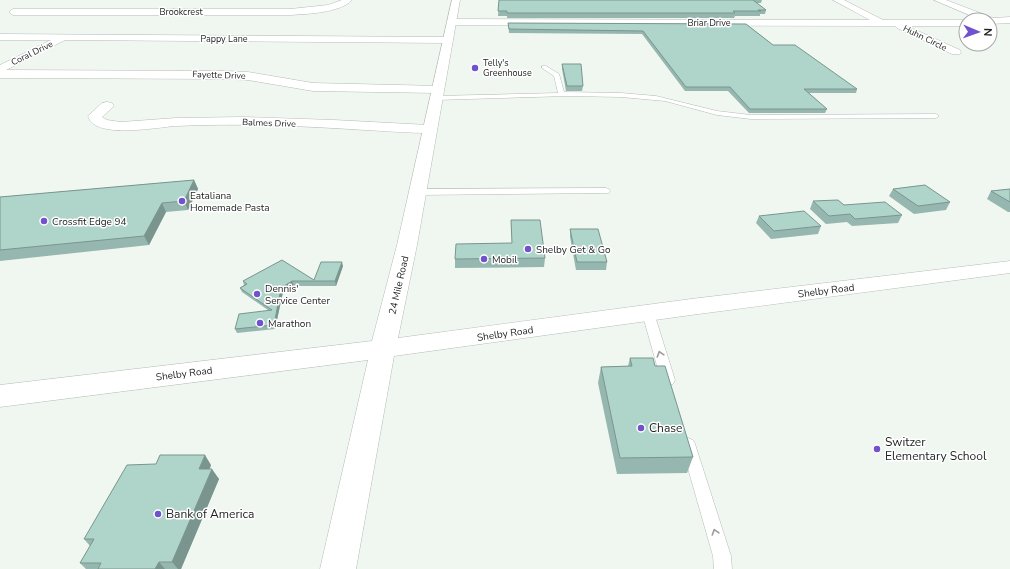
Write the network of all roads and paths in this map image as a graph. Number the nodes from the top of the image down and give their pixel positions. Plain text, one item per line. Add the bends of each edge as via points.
1 (348, 0) edge
2 (456, 0) edge
3 (837, 0) edge
4 (938, 0) edge
5 (13, 12) dead end
6 (968, 12) edge
7 (1010, 20) edge
8 (998, 21) edge
9 (451, 22) junction
10 (882, 23) junction
11 (895, 23) junction
12 (958, 23) edge
13 (0, 38) edge
14 (64, 38) junction
15 (447, 40) junction
16 (956, 52) dead end
17 (544, 67) dead end
18 (0, 69) edge
19 (0, 74) edge
20 (436, 93) junction
21 (561, 94) junction
22 (107, 106) dead end
23 (936, 116) dead end
24 (429, 129) junction
25 (606, 191) dead end
26 (417, 192) junction
27 (1010, 267) edge
28 (648, 313) junction
29 (383, 349) junction
30 (0, 396) edge
31 (673, 396) edge
32 (684, 433) edge
33 (338, 569) edge
34 (723, 569) edge

1 - 5 street, Brookcrest via 330,7 290,12
2 - 9 street, 24 Mile Road
3 - 10 street
4 - 6 street
7 - 8 street
9 - 10 street, Briar Drive
9 - 15 street, 24 Mile Road
10 - 11 street, Briar Drive
11 - 12 street, Briar Drive
11 - 16 street, Huhn Circle
13 - 14 street, Pappy Lane
14 - 15 street, Pappy Lane
14 - 18 street, Coral Drive
15 - 20 street, 24 Mile Road
17 - 21 lane via 557,75
19 - 20 street, Fayette Drive via 226,75 248,76 313,87
20 - 21 lane
20 - 24 street, 24 Mile Road
21 - 23 lane via 646,96 668,99 728,115 752,117
22 - 24 street, Balmes Drive via 96,116 96,120 99,124 109,126 232,122
24 - 26 street, 24 Mile Road
25 - 26 lane
26 - 29 street, 24 Mile Road
27 - 28 street, Shelby Road
28 - 29 street, Shelby Road
31 -> 28 lane
29 - 30 street, Shelby Road
29 - 33 street, 24 Mile Road
34 -> 32 lane via 722,556

